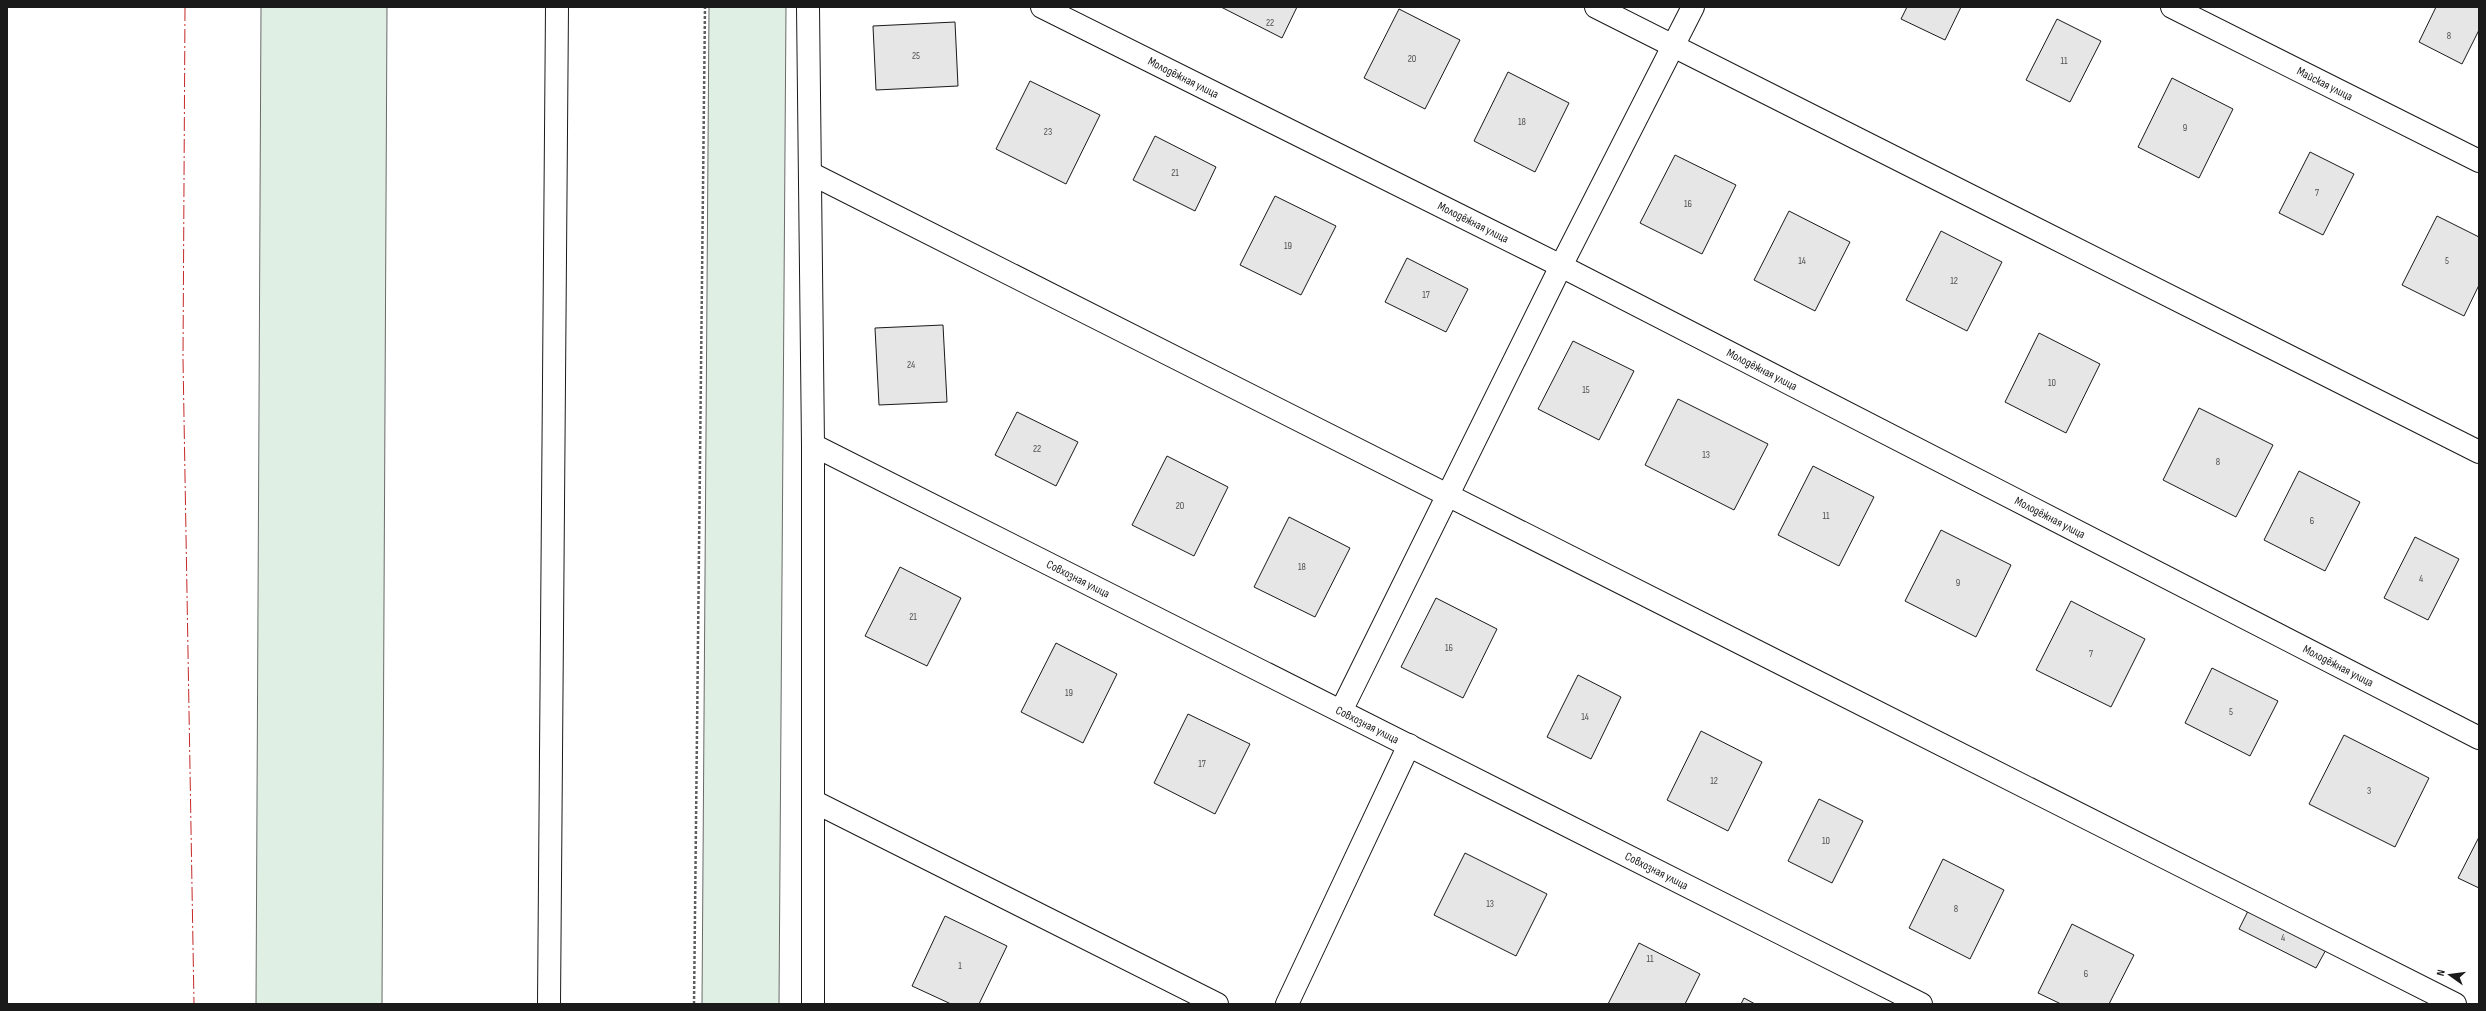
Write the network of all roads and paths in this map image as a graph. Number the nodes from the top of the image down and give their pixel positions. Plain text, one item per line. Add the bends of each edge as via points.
1 (557, 7) edge
2 (705, 7) edge
3 (808, 7) edge
4 (1042, 7) edge
5 (1596, 7) edge
6 (1694, 7) edge
7 (2172, 7) edge
8 (1674, 46) junction
9 (2479, 161) edge
10 (810, 173) junction
11 (1561, 266) junction
12 (813, 445) junction
13 (2479, 452) edge
14 (1447, 495) junction
15 (1341, 711) junction
16 (2479, 738) edge
17 (1409, 745) junction
18 (813, 801) junction
19 (549, 1004) edge
20 (694, 1004) edge
21 (813, 1004) edge
22 (1217, 1004) edge
23 (1287, 1004) edge
24 (1921, 1004) edge
25 (2455, 1004) edge

1 - 19 street
2 - 20 path
3 - 10 street
4 - 11 street, Молодёжная улица
5 - 8 street
6 - 8 street
7 - 9 street, Майская улица
8 - 11 street
8 - 13 street
10 - 12 street
10 - 14 street
11 - 14 street
11 - 16 street, Молодёжная улица
12 - 15 street, Совхозная улица
12 - 18 street
14 - 15 street
14 - 25 street
15 - 17 street, Совхозная улица
17 - 23 street
17 - 24 street, Совхозная улица
18 - 21 street
18 - 22 street

